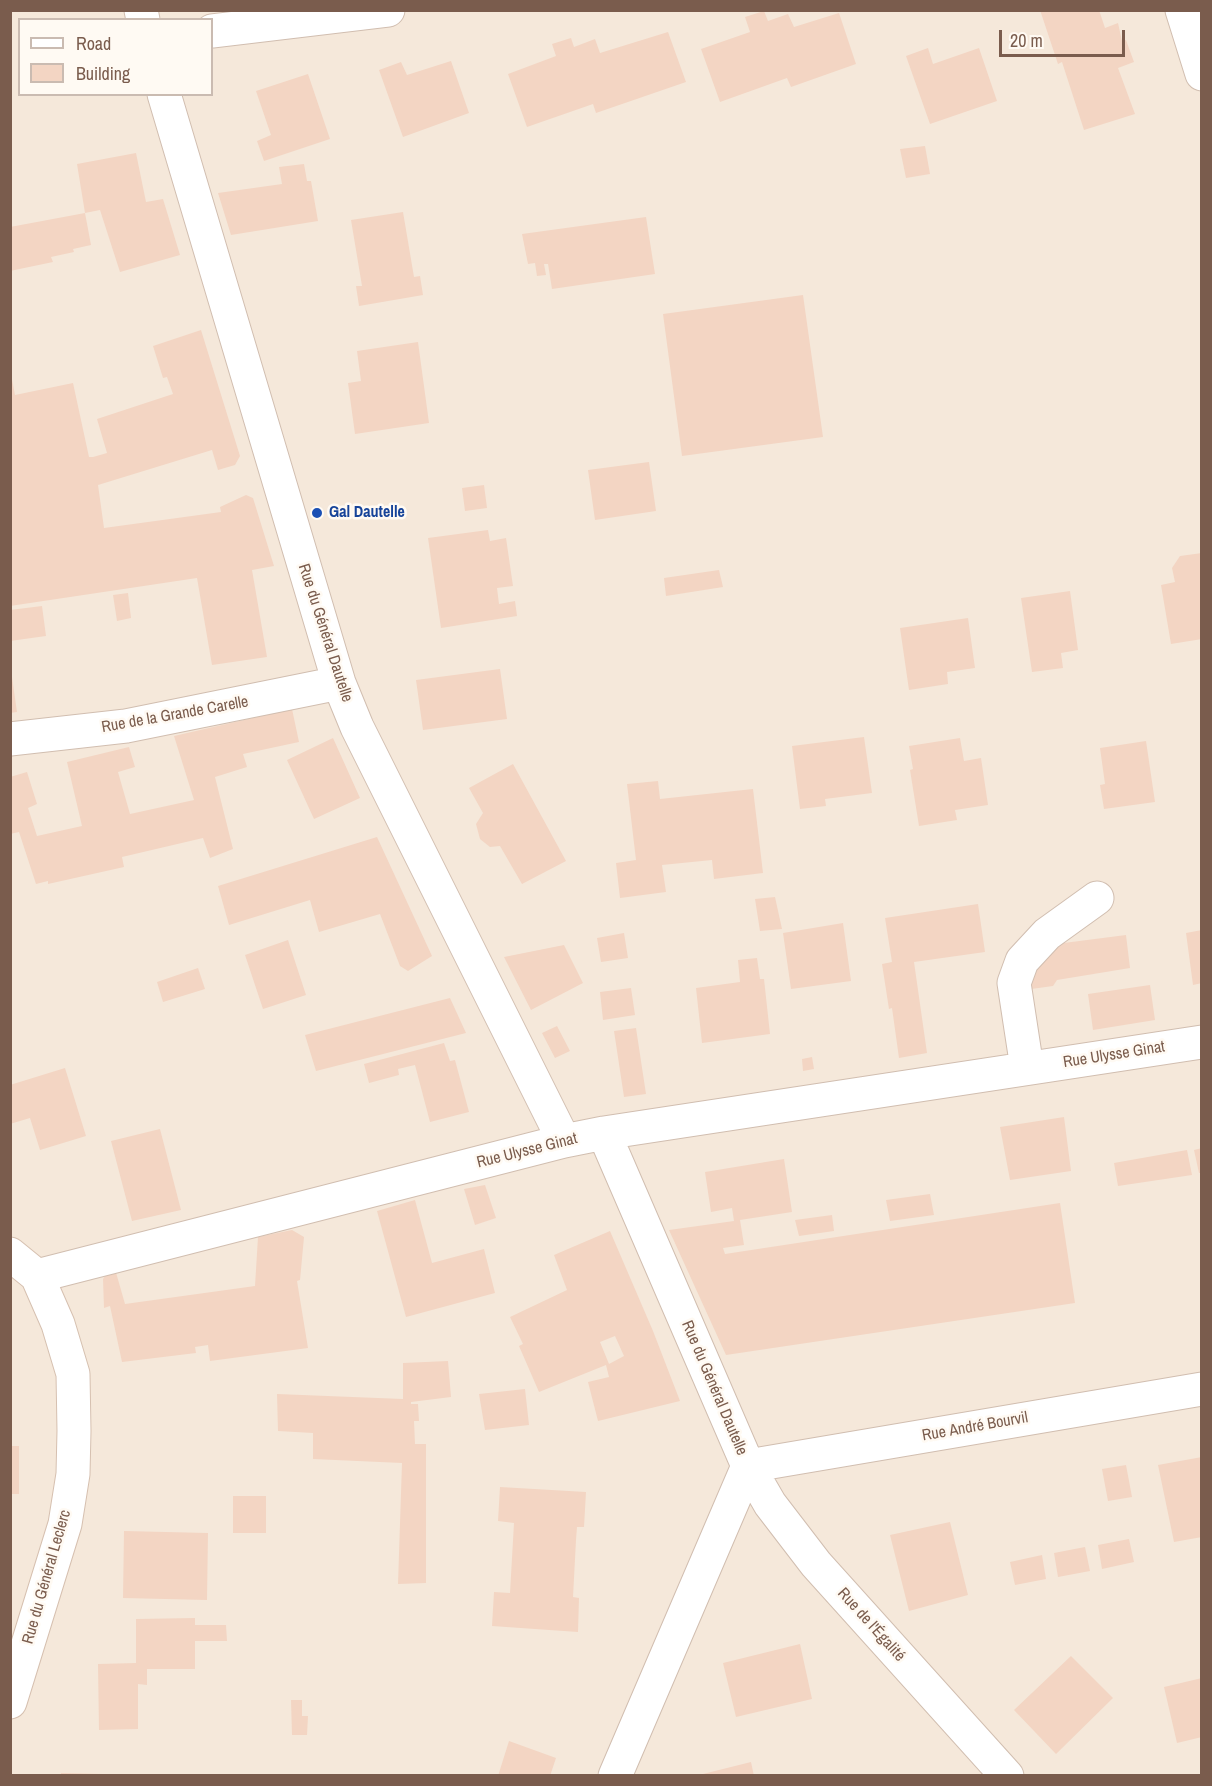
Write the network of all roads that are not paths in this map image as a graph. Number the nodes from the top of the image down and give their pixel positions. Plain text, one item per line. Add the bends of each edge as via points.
1 (388, 10) edge
2 (1182, 10) edge
3 (213, 32) edge
4 (1202, 74) edge
5 (165, 96) edge
6 (339, 683) junction
7 (10, 739) edge
8 (1097, 898) dead end
9 (1202, 1042) edge
10 (1027, 1068) junction
11 (604, 1133) junction
12 (564, 1141) junction
13 (10, 1254) edge
14 (37, 1276) junction
15 (1202, 1389) edge
16 (748, 1466) junction
17 (10, 1702) edge
18 (615, 1776) edge
19 (1007, 1776) edge

1 - 3 street
2 - 4 street
5 - 6 street, Rue du Général Dautelle
6 - 7 street, Rue de la Grande Carelle via 126,726
6 - 12 street, Rue du Général Dautelle via 357,727
8 - 10 street via 1047,934 1022,961 1014,983
9 - 10 street, Rue Ulysse Ginat
10 - 11 street, Rue Ulysse Ginat
11 - 12 street, Rue Ulysse Ginat
11 - 16 street, Rue du Général Dautelle
12 - 14 street, Rue Ulysse Ginat
13 - 14 street, Rue du Général Leclerc
14 - 17 street, Rue du Général Leclerc via 58,1324 73,1374 73,1474 65,1524
15 - 16 street, Rue André Bourvil
16 - 18 street, Rue du Général Dautelle
16 - 19 street, Rue de l'Égalité via 770,1504 816,1564

